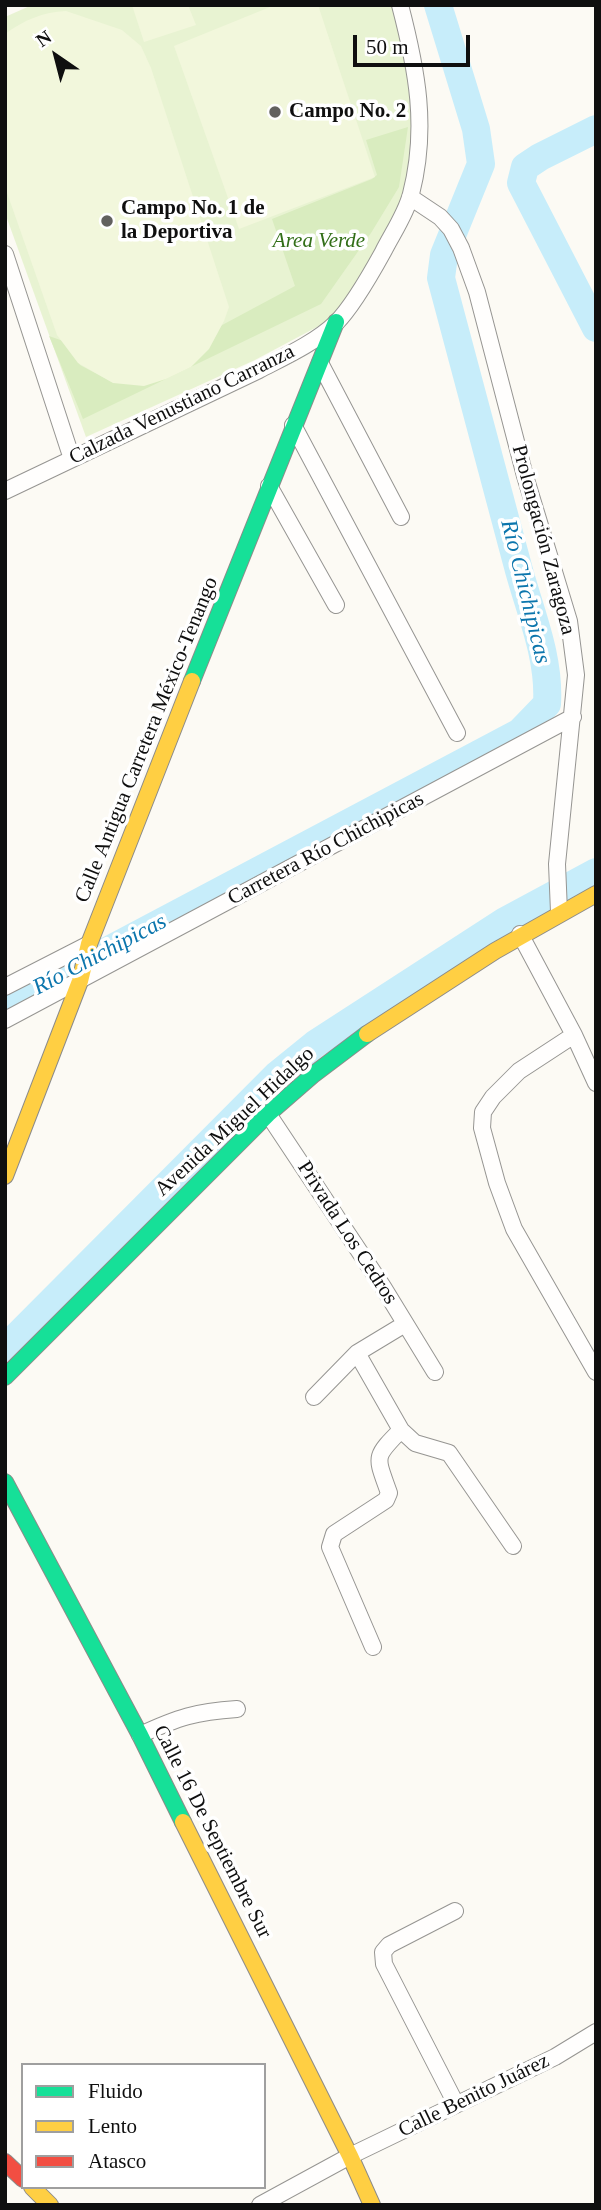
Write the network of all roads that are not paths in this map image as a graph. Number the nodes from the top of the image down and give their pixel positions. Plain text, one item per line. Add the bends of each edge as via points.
1 (400, 5) edge
2 (410, 197) junction
3 (5, 254) edge
4 (12, 296) edge
5 (336, 322) junction
6 (320, 363) junction
7 (293, 425) junction
8 (72, 459) junction
9 (270, 486) junction
10 (5, 491) edge
11 (401, 517) dead end
12 (336, 605) dead end
13 (573, 717) junction
14 (457, 733) dead end
15 (596, 894) edge
16 (558, 908) junction
17 (520, 934) junction
18 (87, 950) junction
19 (80, 979) junction
20 (5, 987) edge
21 (5, 1020) edge
22 (573, 1035) junction
23 (596, 1083) edge
24 (268, 1114) junction
25 (5, 1176) edge
26 (405, 1324) junction
27 (357, 1353) junction
28 (435, 1372) dead end
29 (596, 1372) edge
30 (5, 1377) edge
31 (314, 1397) dead end
32 (401, 1430) junction
33 (5, 1482) edge
34 (513, 1546) dead end
35 (373, 1647) dead end
36 (237, 1709) dead end
37 (141, 1735) junction
38 (455, 1911) dead end
39 (596, 2032) edge
40 (456, 2104) junction
41 (350, 2156) junction
42 (5, 2162) edge
43 (21, 2177) edge
44 (34, 2189) edge
45 (50, 2205) edge
46 (260, 2205) edge
47 (372, 2205) edge

1 - 2 street, Calzada Venustiano Carranza via 420,102
2 - 5 street, Calzada Venustiano Carranza via 373,271
2 - 13 street, Prolongación Zaragoza via 451,229 477,292 569,621 576,675
3 - 4 street
4 - 8 street
5 - 6 street, Calle Antigua Carretera México-Tenango
5 - 8 street, Calzada Venustiano Carranza via 287,356
6 - 7 street, Calle Antigua Carretera México-Tenango
6 - 11 street
7 - 9 street, Calle Antigua Carretera México-Tenango
7 - 14 street
8 - 10 street, Calzada Venustiano Carranza
9 - 12 street
9 - 18 street, Calle Antigua Carretera México-Tenango
13 - 16 street, Prolongación Zaragoza via 557,864
13 - 19 street, Carretera Río Chichipicas
15 - 16 street, Avenida Miguel Hidalgo
16 - 17 street, Avenida Miguel Hidalgo
17 - 22 street
17 - 24 street, Avenida Miguel Hidalgo via 392,1014 310,1075
18 - 19 street, Calle Antigua Carretera México-Tenango
18 - 20 street
19 - 21 street, Carretera Río Chichipicas
19 - 25 street, Calle Antigua Carretera México-Tenango
22 - 23 street
22 - 29 street via 510,1079 483,1112 482,1128 514,1229
24 - 26 street, Privada Los Cedros
24 - 30 street, Avenida Miguel Hidalgo
26 - 27 street, Privada Los Cedros
26 - 28 street
27 - 31 street, Privada Los Cedros
27 - 32 street
32 - 34 street via 415,1443 449,1453
32 - 35 street via 378,1457 389,1493 386,1500 334,1534 330,1547
33 - 37 street, Calle 16 De Septiembre Sur
36 - 37 street via 177,1718
37 - 41 street, Calle 16 De Septiembre Sur
38 - 40 street via 388,1945 383,1952 384,1964
39 - 40 street, Calle Benito Juárez
40 - 41 street, Calle Benito Juárez
41 - 46 street, Calle Benito Juárez
41 - 47 street, Calle 16 De Septiembre Sur
42 - 43 street
44 - 45 street

